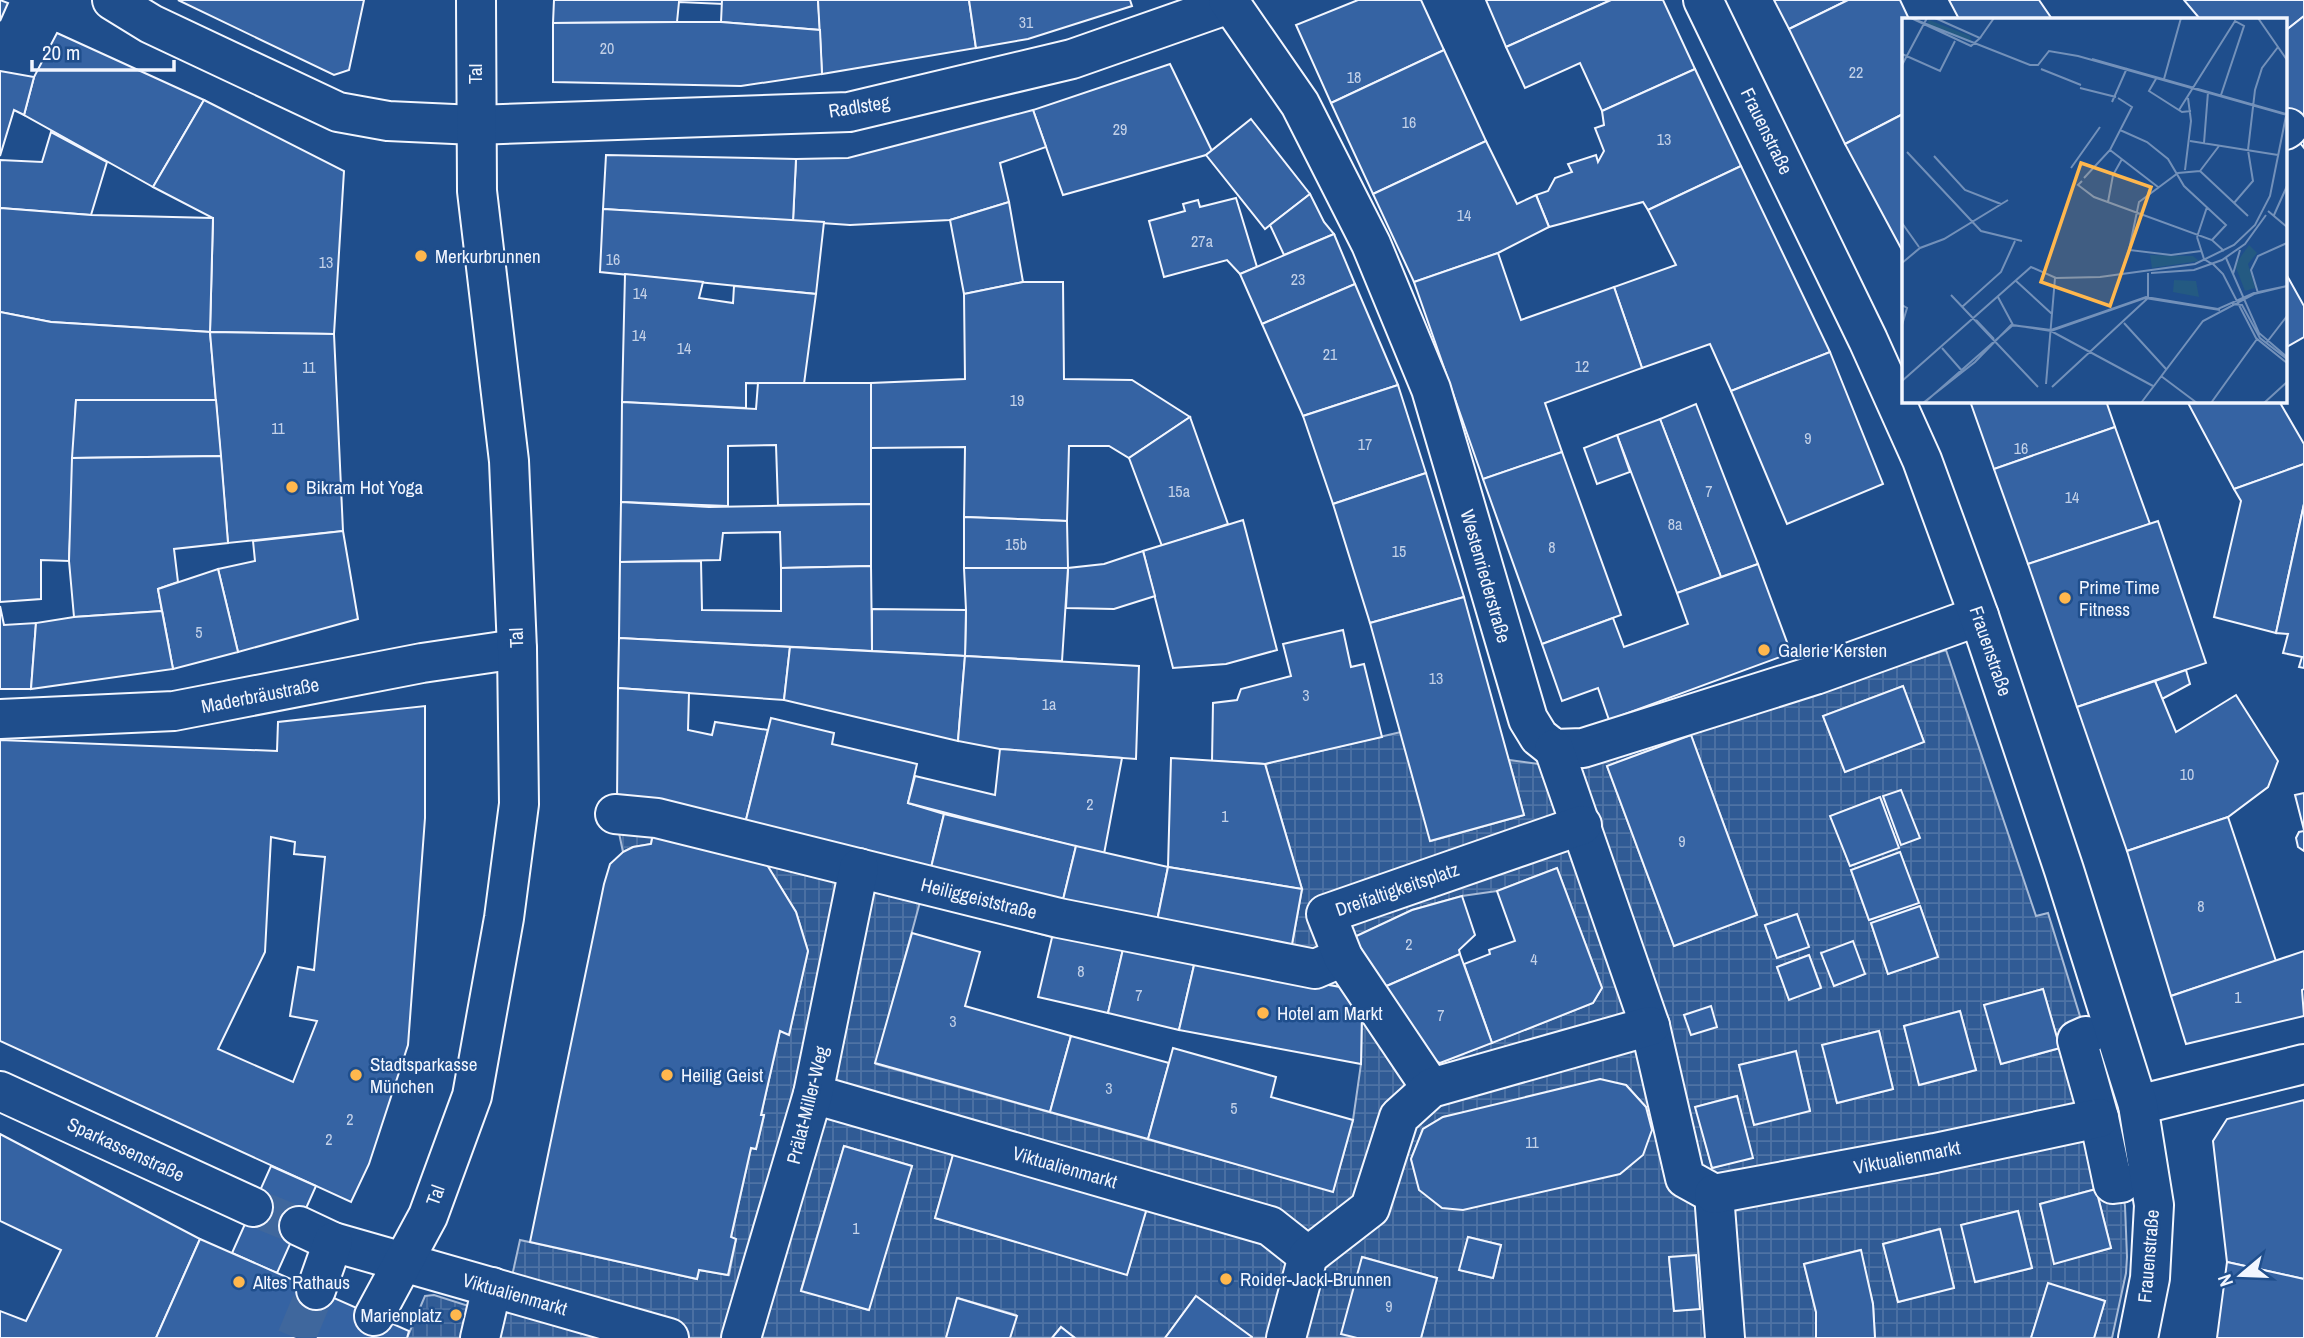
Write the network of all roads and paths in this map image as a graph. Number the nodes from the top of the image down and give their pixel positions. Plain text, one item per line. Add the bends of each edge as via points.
1 (112, 0) edge
2 (476, 0) edge
3 (1703, 0) edge
4 (1228, 2) edge
5 (475, 125) junction
6 (1979, 616) junction
7 (517, 649) junction
8 (0, 719) edge
9 (1554, 749) junction
10 (615, 814) dead end
11 (1582, 825) junction
12 (859, 868) junction
13 (1343, 957) junction
14 (1650, 1026) junction
15 (2086, 1035) dead end
16 (2304, 1064) edge
17 (1431, 1088) junction
18 (0, 1091) edge
19 (813, 1094) junction
20 (2138, 1105) junction
21 (2099, 1118) junction
22 (2121, 1183) dead end
23 (1714, 1194) junction
24 (253, 1207) tunnel mouth
25 (299, 1226) tunnel mouth
26 (333, 1242) junction
27 (1308, 1256) junction
28 (402, 1261) junction
29 (492, 1287) junction
30 (316, 1290) tunnel mouth
31 (374, 1316) dead end
32 (480, 1338) edge
33 (668, 1338) edge
34 (741, 1338) edge
35 (1286, 1338) edge
36 (1725, 1338) edge
37 (2138, 1338) edge

1 - 5 street, Radlsteg via 151,24 338,112 388,121
2 - 5 street, Tal
3 - 6 street, Frauenstraße via 1922,460
4 - 5 street, Radlsteg via 1072,59 849,112
4 - 9 street, Westenriederstraße via 1300,104 1371,244 1431,389 1528,719
5 - 7 street, Tal via 477,191 509,461
6 - 9 street via 1815,675 1583,748
6 - 20 street, Frauenstraße
7 - 8 street, Maderbräustraße via 174,711
7 - 28 street, Tal via 519,804 489,1006 472,1096 428,1216
9 - 11 street
10 - 12 street, Heiliggeiststraße via 657,818
11 - 13 street, Dreifaltigkeitsplatz via 1326,914
11 - 14 street
12 - 13 street, Heiliggeiststraße via 1059,918 1315,969
12 - 19 street, Prälat-Miller-Weg
13 - 17 street, Dreifaltigkeitsplatz
14 - 17 street
14 - 23 street via 1685,1178
15 - 21 street via 2077,1040
16 - 20 street
17 - 27 street via 1399,1117 1370,1209
18 - 24 street, Sparkassenstraße
19 - 27 street, Viktualienmarkt via 1270,1226
19 - 34 street, Prälat-Miller-Weg
20 - 37 street, Frauenstraße via 2154,1205 2150,1278
21 - 22 street via 2113,1184
21 - 23 street, Viktualienmarkt
23 - 36 street
25 - 26 street
26 - 28 street
26 - 30 street
27 - 35 street
28 - 29 street, Viktualienmarkt
28 - 31 street
29 - 32 street
29 - 33 street, Viktualienmarkt

